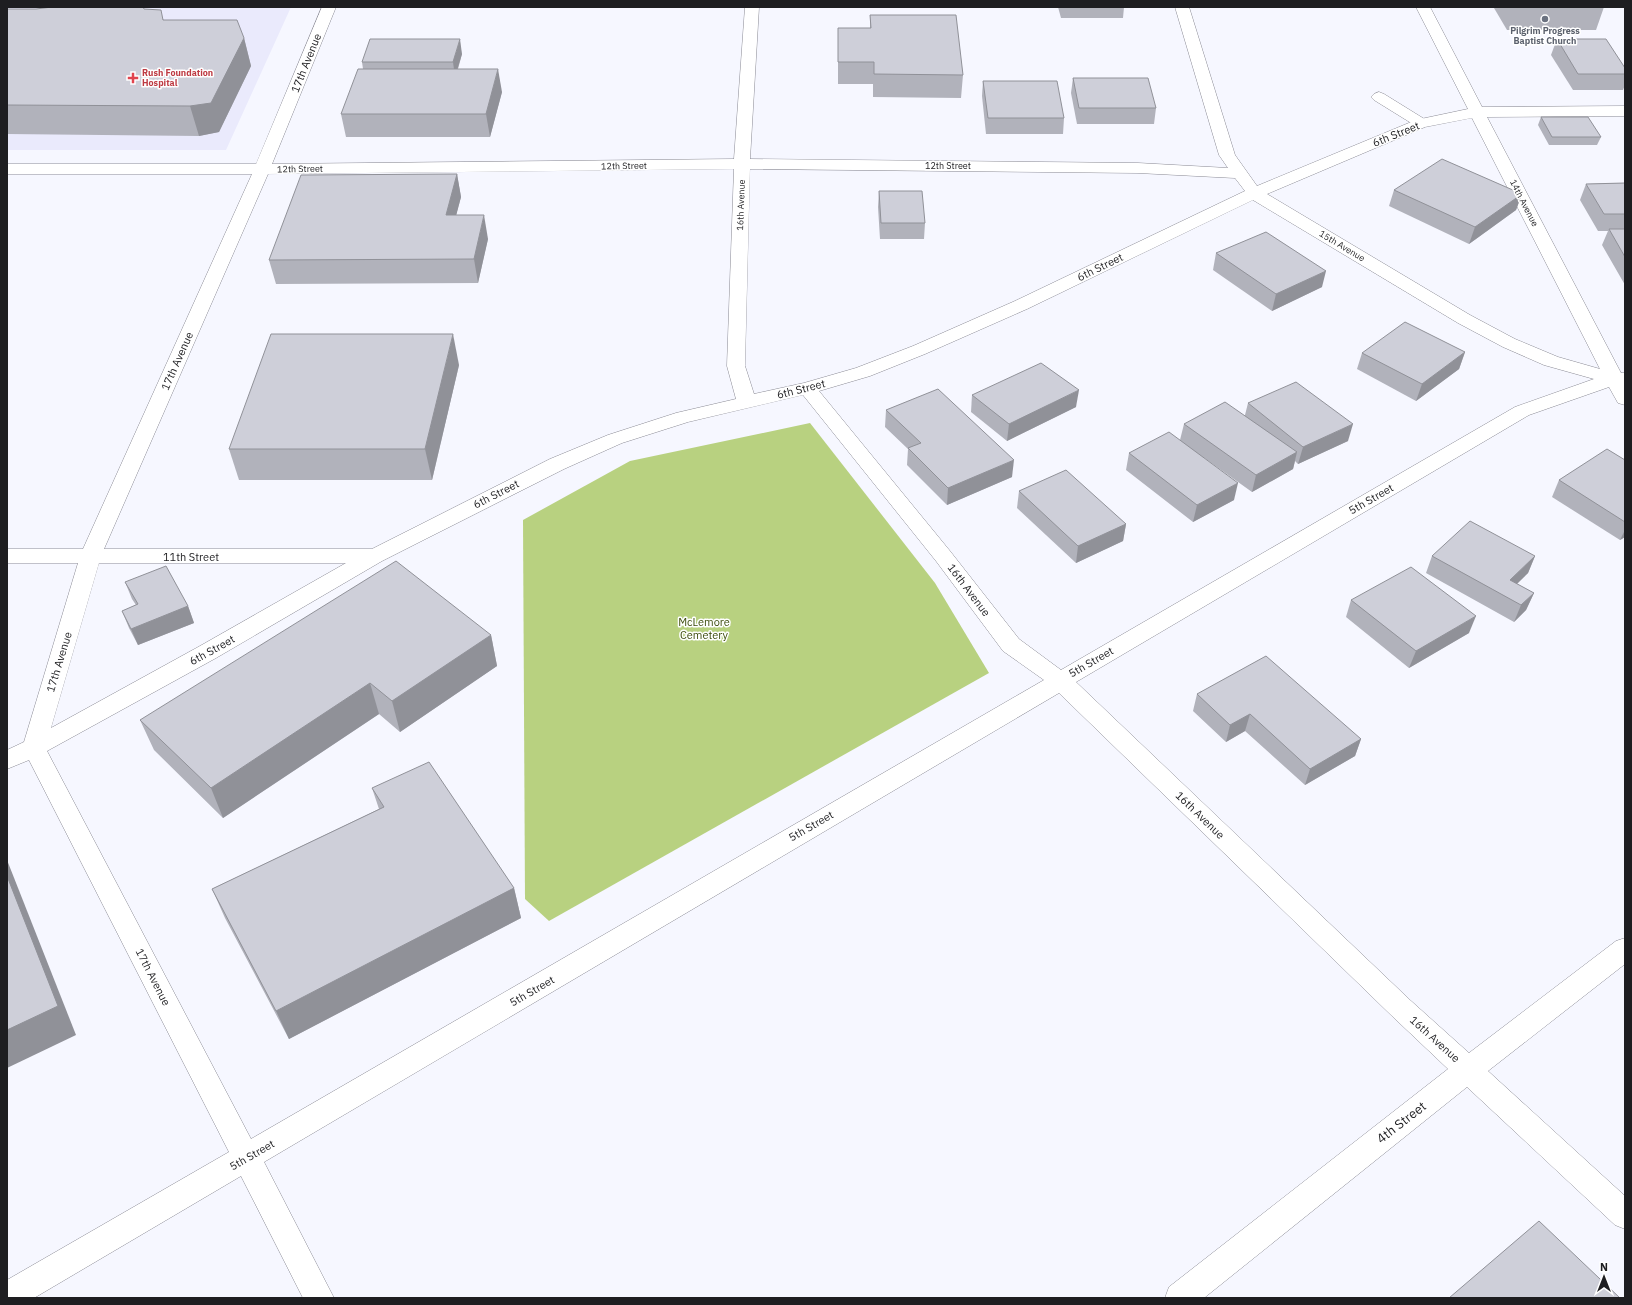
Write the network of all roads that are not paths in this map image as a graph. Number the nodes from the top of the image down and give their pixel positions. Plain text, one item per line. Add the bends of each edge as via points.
1 (329, 7) edge
2 (752, 7) edge
3 (1182, 7) edge
4 (1423, 7) edge
5 (1379, 97) dead end
6 (1625, 111) edge
7 (1477, 112) junction
8 (1421, 123) junction
9 (742, 164) junction
10 (7, 169) edge
11 (262, 169) junction
12 (1240, 173) junction
13 (1254, 193) junction
14 (1619, 379) edge
15 (807, 388) junction
16 (1625, 399) edge
17 (747, 402) junction
18 (7, 556) edge
19 (375, 556) junction
20 (90, 557) junction
21 (1060, 680) junction
22 (34, 748) junction
23 (7, 760) edge
24 (1625, 949) edge
25 (1469, 1069) junction
26 (247, 1158) junction
27 (1625, 1214) edge
28 (7, 1297) edge
29 (319, 1298) edge
30 (1180, 1298) edge

1 - 11 street, 17th Avenue
2 - 9 street, 16th Avenue
3 - 12 street, 15th Avenue via 1227,155
4 - 7 street, 14th Avenue
5 - 8 street
6 - 7 street, 6th Street
7 - 8 street, 6th Street
7 - 14 street, 14th Avenue
8 - 13 street, 6th Street
9 - 11 street, 12th Street
9 - 12 street, 12th Street via 1138,168
9 - 17 street, 16th Avenue via 736,366
10 - 11 street, 12th Street
11 - 20 street, 17th Avenue
12 - 13 street, 15th Avenue
13 - 14 street, 15th Avenue via 1464,319 1502,339 1551,361
13 - 15 street, 6th Street via 1021,305 919,350 863,372
14 - 16 street, 14th Avenue
14 - 21 street, 5th Street via 1522,411
15 - 17 street, 6th Street
15 - 21 street, 16th Avenue via 944,556 1011,646
17 - 19 street, 6th Street via 683,417 615,439 557,464
18 - 20 street, 11th Street
19 - 20 street, 11th Street
19 - 22 street, 6th Street
20 - 22 street, 17th Avenue
21 - 25 street, 16th Avenue via 1401,1008
21 - 26 street, 5th Street
22 - 23 street, 6th Street
22 - 26 street, 17th Avenue
24 - 25 street, 4th Street
25 - 27 street, 16th Avenue
25 - 30 street, 4th Street
26 - 28 street, 5th Street
26 - 29 street, 17th Avenue

